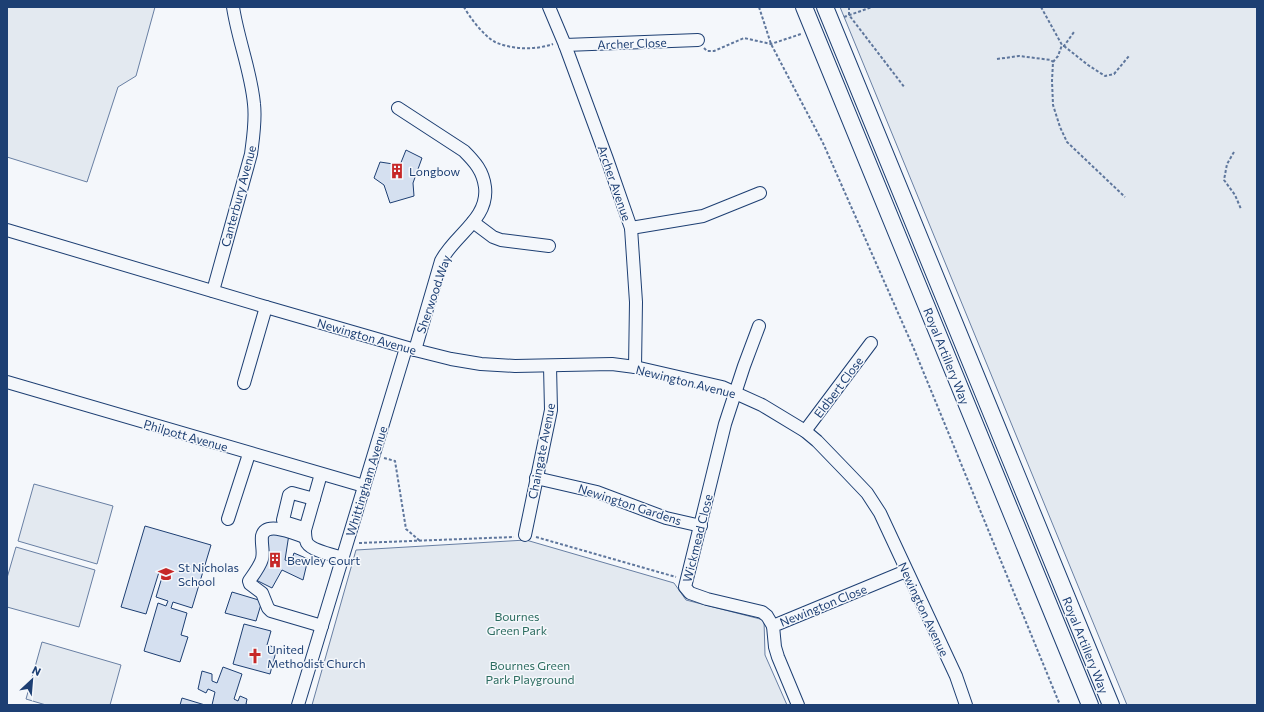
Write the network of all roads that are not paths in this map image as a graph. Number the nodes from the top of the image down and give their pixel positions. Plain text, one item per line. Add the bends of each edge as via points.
1 (233, 7) edge
2 (549, 7) edge
3 (804, 7) edge
4 (825, 7) edge
5 (698, 40) road end
6 (564, 43) junction
7 (398, 108) dead end
8 (760, 193) dead end
9 (473, 222) junction
10 (631, 228) junction
11 (7, 230) edge
12 (549, 246) dead end
13 (213, 291) junction
14 (266, 307) junction
15 (759, 326) dead end
16 (871, 343) dead end
17 (410, 349) junction
18 (550, 366) junction
19 (635, 367) junction
20 (7, 382) edge
21 (244, 383) dead end
22 (735, 392) junction
23 (805, 431) junction
24 (249, 454) junction
25 (321, 474) junction
26 (536, 478) junction
27 (364, 486) junction
28 (314, 499) junction
29 (228, 518) dead end
30 (701, 526) junction
31 (305, 533) junction
32 (525, 535) road end
33 (343, 558) junction
34 (906, 571) junction
35 (322, 626) junction
36 (773, 626) junction
37 (298, 705) edge
38 (798, 705) edge
39 (966, 705) edge
40 (1090, 705) edge
41 (1111, 705) edge

1 - 13 street, Canterbury Avenue via 249,75 254,105 254,132 251,154
2 - 6 street, Archer Avenue
3 - 40 main road, Royal Artillery Way
4 - 41 main road, Royal Artillery Way
5 - 6 street, Archer Close
6 - 10 street, Archer Avenue
7 - 9 street, Sherwood Way via 464,151 478,166 486,192 485,202
8 - 10 street via 698,217
9 - 12 street via 501,240
9 - 17 street, Sherwood Way via 446,251
10 - 19 street, Archer Avenue via 636,302
11 - 13 street, Newington Avenue
13 - 14 street, Newington Avenue
14 - 17 street, Newington Avenue
14 - 21 street
15 - 22 street, Wickmead Close
16 - 23 street, Eldbert Close
17 - 18 street, Newington Avenue via 481,364
17 - 27 street, Whittingham Avenue
18 - 19 street, Newington Avenue via 612,364
18 - 26 street, Chaingate Avenue via 551,410
19 - 22 street, Newington Avenue
20 - 24 street, Philpott Avenue
22 - 23 street, Newington Avenue
22 - 30 street, Wickmead Close
23 - 34 street, Newington Avenue via 867,493 880,513
24 - 25 street, Philpott Avenue
24 - 29 street
25 - 27 street, Philpott Avenue
25 - 28 street
26 - 30 street, Newington Gardens via 597,492 666,518
26 - 32 street, Chaingate Avenue
27 - 33 street, Whittingham Avenue
28 - 31 street
28 - 31 street via 291,493 282,518 284,522
30 - 36 street, Wickmead Close via 685,587 690,593 707,599 762,612
31 - 33 street via 307,544 313,548
31 - 35 street via 275,528 267,530 262,539 262,560 250,584 262,593 271,611
33 - 35 street, Whittingham Avenue
34 - 36 street, Newington Close
34 - 39 street, Newington Avenue via 956,676
35 - 37 street, Whittingham Avenue
36 - 38 street, Newington Close via 778,657

